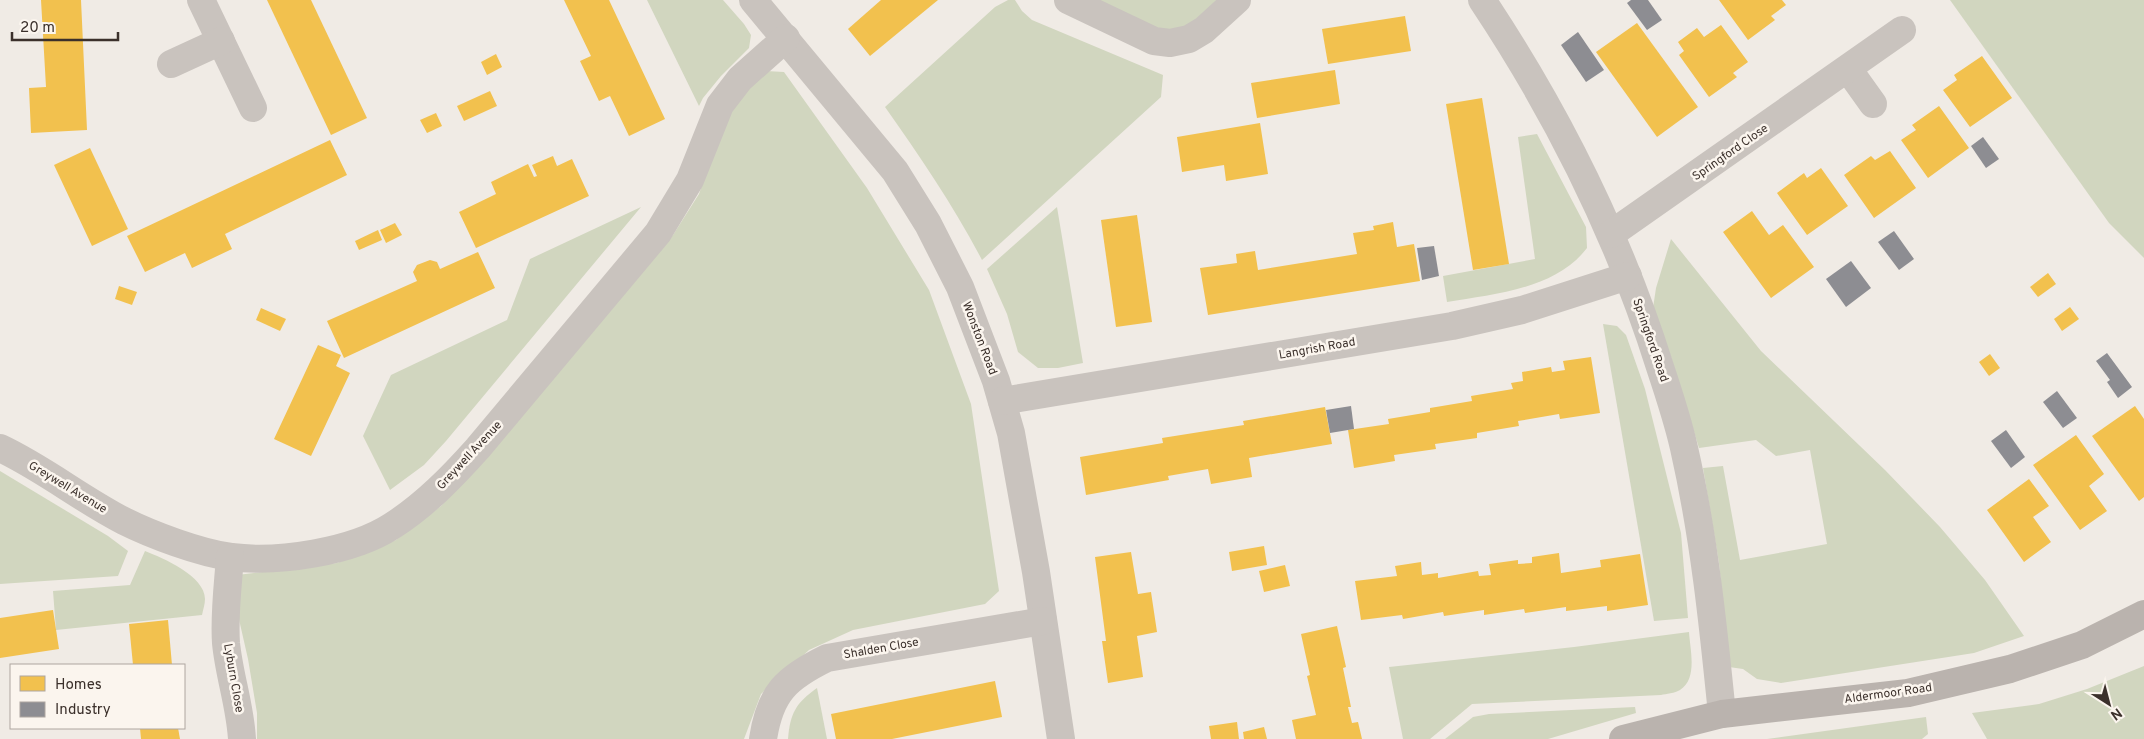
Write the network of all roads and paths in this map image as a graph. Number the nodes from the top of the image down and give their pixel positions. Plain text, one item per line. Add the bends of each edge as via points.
1 (202, 0) edge
2 (753, 0) edge
3 (1068, 0) edge
4 (1236, 0) edge
5 (1482, 0) edge
6 (1902, 30) dead end
7 (786, 38) junction
8 (220, 41) junction
9 (171, 64) dead end
10 (1848, 68) junction
11 (1874, 104) dead end
12 (253, 108) dead end
13 (1611, 234) junction
14 (1628, 276) junction
15 (1002, 401) junction
16 (0, 448) edge
17 (230, 557) junction
18 (2144, 614) edge
19 (1043, 621) junction
20 (1722, 714) junction
21 (242, 739) edge
22 (762, 739) edge
23 (1060, 739) edge
24 (1623, 739) edge

1 - 8 street
2 - 7 street, Wonston Road
3 - 4 street via 1154,41 1170,43 1189,39 1204,30
5 - 13 street, Springford Road via 1536,85
6 - 10 street, Springford Close
7 - 15 street, Wonston Road via 895,171 928,224 960,287
7 - 17 street, Greywell Avenue via 740,79 720,105 690,180 658,233 445,483 391,527 364,540 333,550 260,558
8 - 9 street
8 - 12 street
10 - 11 street
10 - 13 street, Springford Close
13 - 14 street, Springford Road
14 - 15 street, Langrish Road via 1522,310 1452,326
14 - 20 street, Springford Road via 1651,337 1684,446 1707,570
15 - 19 street, Wonston Road via 1011,433
16 - 17 street, Greywell Avenue via 124,521 172,540
17 - 21 street, Lyburn Close via 226,644 241,714
18 - 20 street, Aldermoor Road via 2082,645 2010,670 1908,693
19 - 22 street, Shalden Close via 827,658 791,679 777,694 766,717
19 - 23 street, Wonston Road
20 - 24 street, Aldermoor Road

